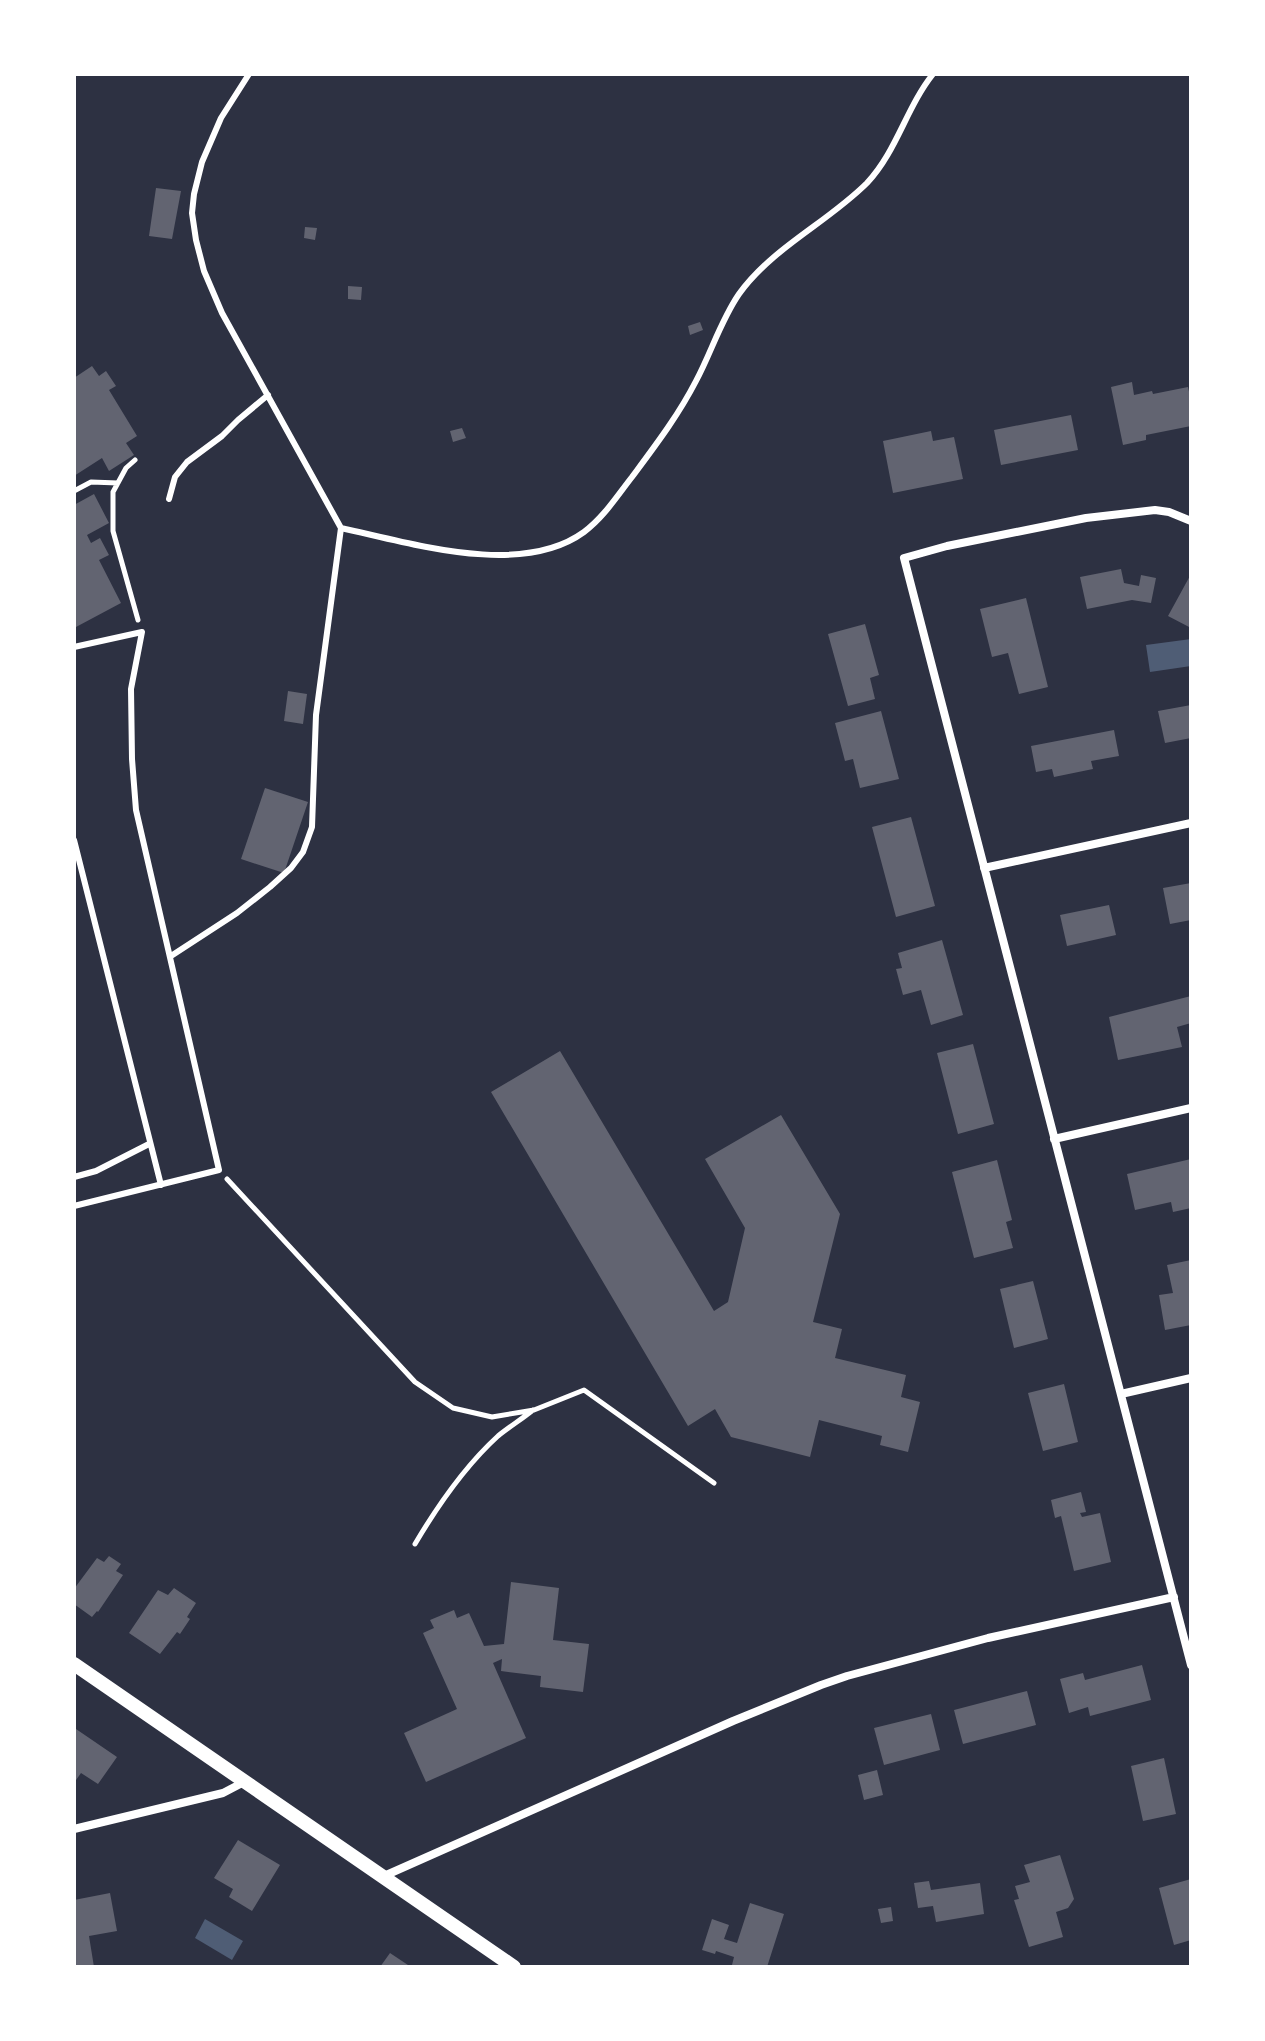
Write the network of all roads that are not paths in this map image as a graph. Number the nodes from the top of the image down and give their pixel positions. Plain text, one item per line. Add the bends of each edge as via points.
1 (249, 74) edge
2 (933, 74) edge
3 (268, 395) junction
4 (169, 499) dead end
5 (1191, 521) edge
6 (341, 528) junction
7 (74, 647) edge
8 (1191, 823) edge
9 (74, 840) edge
10 (984, 868) junction
11 (171, 956) junction
12 (1191, 1108) edge
13 (1054, 1139) junction
14 (149, 1144) junction
15 (74, 1177) edge
16 (161, 1185) junction
17 (74, 1206) edge
18 (1191, 1378) edge
19 (1121, 1394) junction
20 (1174, 1597) junction
21 (74, 1664) edge
22 (1191, 1665) edge
23 (244, 1782) junction
24 (74, 1829) edge
25 (384, 1876) junction
26 (514, 1967) edge

1 - 3 lane via 208,148 192,213 204,271
2 - 6 lane via 888,156 868,181 764,264 738,296 663,436 601,517 581,533 557,546 504,555 442,549
3 - 4 lane via 187,462 175,477
3 - 6 lane
5 - 10 street via 1155,510 1099,516 904,558
6 - 11 lane via 316,715 312,827 303,852 237,913
7 - 11 lane via 142,632 131,689 136,810
8 - 10 street
9 - 14 lane
10 - 13 street
11 - 16 lane via 219,1170
12 - 13 street
13 - 19 street
14 - 15 lane
14 - 16 lane
16 - 17 lane
18 - 19 street
19 - 20 street
20 - 22 street
20 - 25 street via 988,1638 821,1685
21 - 23 street
23 - 24 street via 223,1793
23 - 25 street
25 - 26 street

